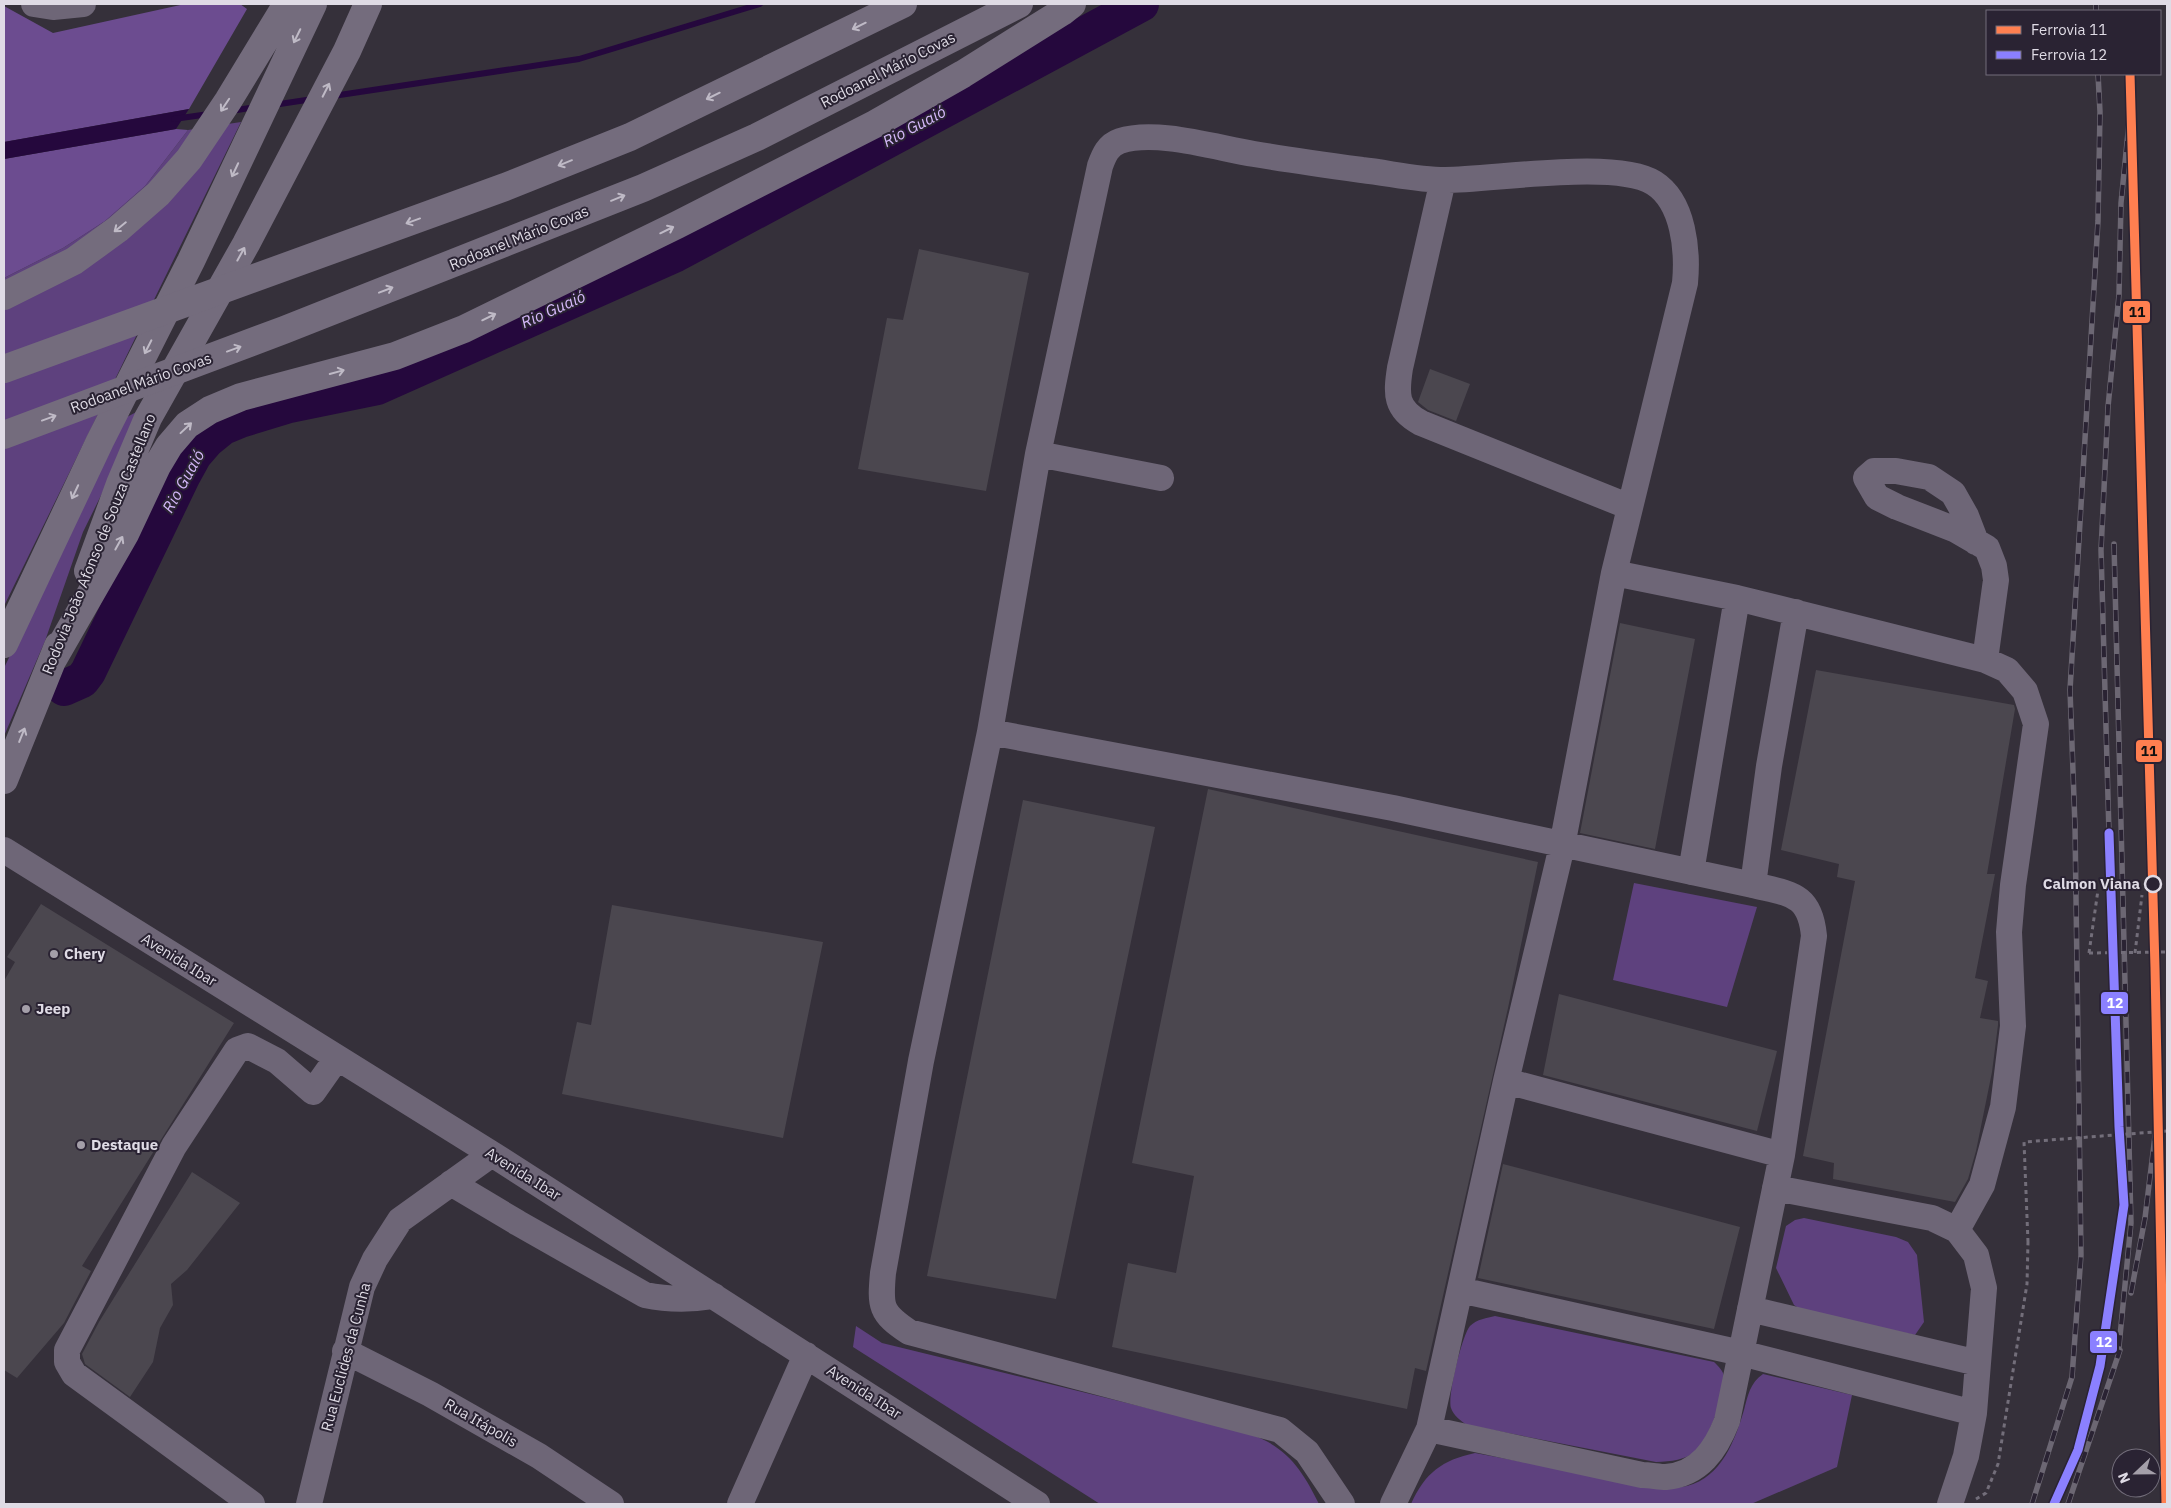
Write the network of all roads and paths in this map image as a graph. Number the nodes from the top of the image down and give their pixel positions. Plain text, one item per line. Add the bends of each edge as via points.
1 (34, 4) edge
2 (83, 4) edge
3 (287, 4) edge
4 (313, 4) edge
5 (368, 4) edge
6 (903, 4) edge
7 (1019, 4) edge
8 (1072, 4) edge
9 (1443, 180) junction
10 (4, 296) edge
11 (4, 369) edge
12 (4, 435) edge
13 (1038, 454) junction
14 (1161, 478) dead end
15 (1630, 507) junction
16 (1976, 542) dead end
17 (1614, 573) junction
18 (1737, 598) junction
19 (1796, 612) junction
20 (4, 644) edge
21 (1985, 660) junction
22 (52, 662) junction
23 (990, 732) junction
24 (4, 780) edge
25 (1562, 846) junction
26 (4, 850) edge
27 (1691, 872) junction
28 (1753, 885) junction
29 (2098, 890) dead end
30 (2142, 895) dead end
31 (2167, 952) edge
32 (2135, 953) junction
33 (337, 1058) junction
34 (1506, 1081) junction
35 (2167, 1131) edge
36 (492, 1154) junction
37 (1782, 1155) junction
38 (451, 1183) junction
39 (1775, 1188) junction
40 (1957, 1230) junction
41 (1460, 1290) junction
42 (714, 1296) junction
43 (1750, 1309) junction
44 (345, 1351) junction
45 (1740, 1353) junction
46 (806, 1355) junction
47 (1978, 1363) junction
48 (1974, 1413) junction
49 (1429, 1429) junction
50 (1958, 1501) edge
51 (252, 1504) edge
52 (309, 1504) edge
53 (611, 1504) edge
54 (740, 1504) edge
55 (1037, 1504) edge
56 (1342, 1504) edge
57 (1393, 1504) edge

1 - 2 street via 53,7
3 -> 10 highway via 228,101 188,159 158,194 74,261
4 -> 20 highway
22 -> 5 highway, Rodovia João Afonso de Souza Castellano via 148,418 246,244 347,51
6 -> 11 highway, bridge via 621,140 450,207
12 -> 7 highway, Rodoanel Mário Covas, bridge via 284,330 643,188 757,137
22 -> 8 highway via 169,446 187,426 210,410 241,397 395,356 464,329 875,124 972,69
9 - 13 street via 1264,156 1159,137 1137,138 1112,145 1105,152 1100,166
9 - 15 street via 1400,368 1397,388 1403,409 1421,422
9 - 15 street via 1603,172 1635,175 1655,183 1672,202 1682,226 1687,260 1685,283
13 - 14 street
13 - 23 street
15 - 17 street
16 - 21 street via 1987,548 1996,580
17 - 18 street
17 - 25 street
18 - 19 street
18 - 27 street
19 - 21 street
19 - 28 street via 1769,766
21 - 40 street via 2007,670 2025,691 2036,724 2010,923 2013,1026 2003,1107 1982,1185
24 -> 22 highway, Rodovia João Afonso de Souza Castellano
23 - 25 street via 1393,808
23 - 56 street via 921,1061 883,1273 881,1297 884,1309 892,1321 909,1332 1280,1430 1307,1452
25 - 27 street
25 - 34 street
26 - 33 street, Avenida Ibar
27 - 28 street
28 - 37 street via 1799,898 1810,914 1814,930
29 - 32 path, bridge via 2089,953
30 - 32 path
31 - 32 path, bridge
33 - 36 street, Avenida Ibar
33 - 51 street via 313,1092 277,1061 248,1046 237,1050 174,1146 67,1350 67,1362 74,1374
34 - 37 street
34 - 41 street
35 - 50 path, bridge via 2024,1142 2027,1284 1998,1464 1986,1493
36 - 38 street, Rua Euclides da Cunha
36 - 42 street, Avenida Ibar
37 - 39 street
38 - 42 street via 645,1295 690,1300
38 - 44 street, Rua Euclides da Cunha via 400,1220 388,1236 362,1286
39 - 40 street via 1932,1218
39 - 43 street
40 - 47 street via 1976,1256 1984,1288
41 - 45 street
41 - 49 street
42 - 46 street, Avenida Ibar
43 - 45 street
43 - 47 street
44 - 52 street, Rua Euclides da Cunha
44 - 53 street, Rua Itápolis via 430,1394 539,1456
45 - 48 street
45 - 49 street via 1727,1421 1718,1444 1690,1471 1666,1477 1642,1475
46 - 54 street
46 - 55 street, Avenida Ibar
47 - 48 street
48 - 50 street
49 - 57 street

